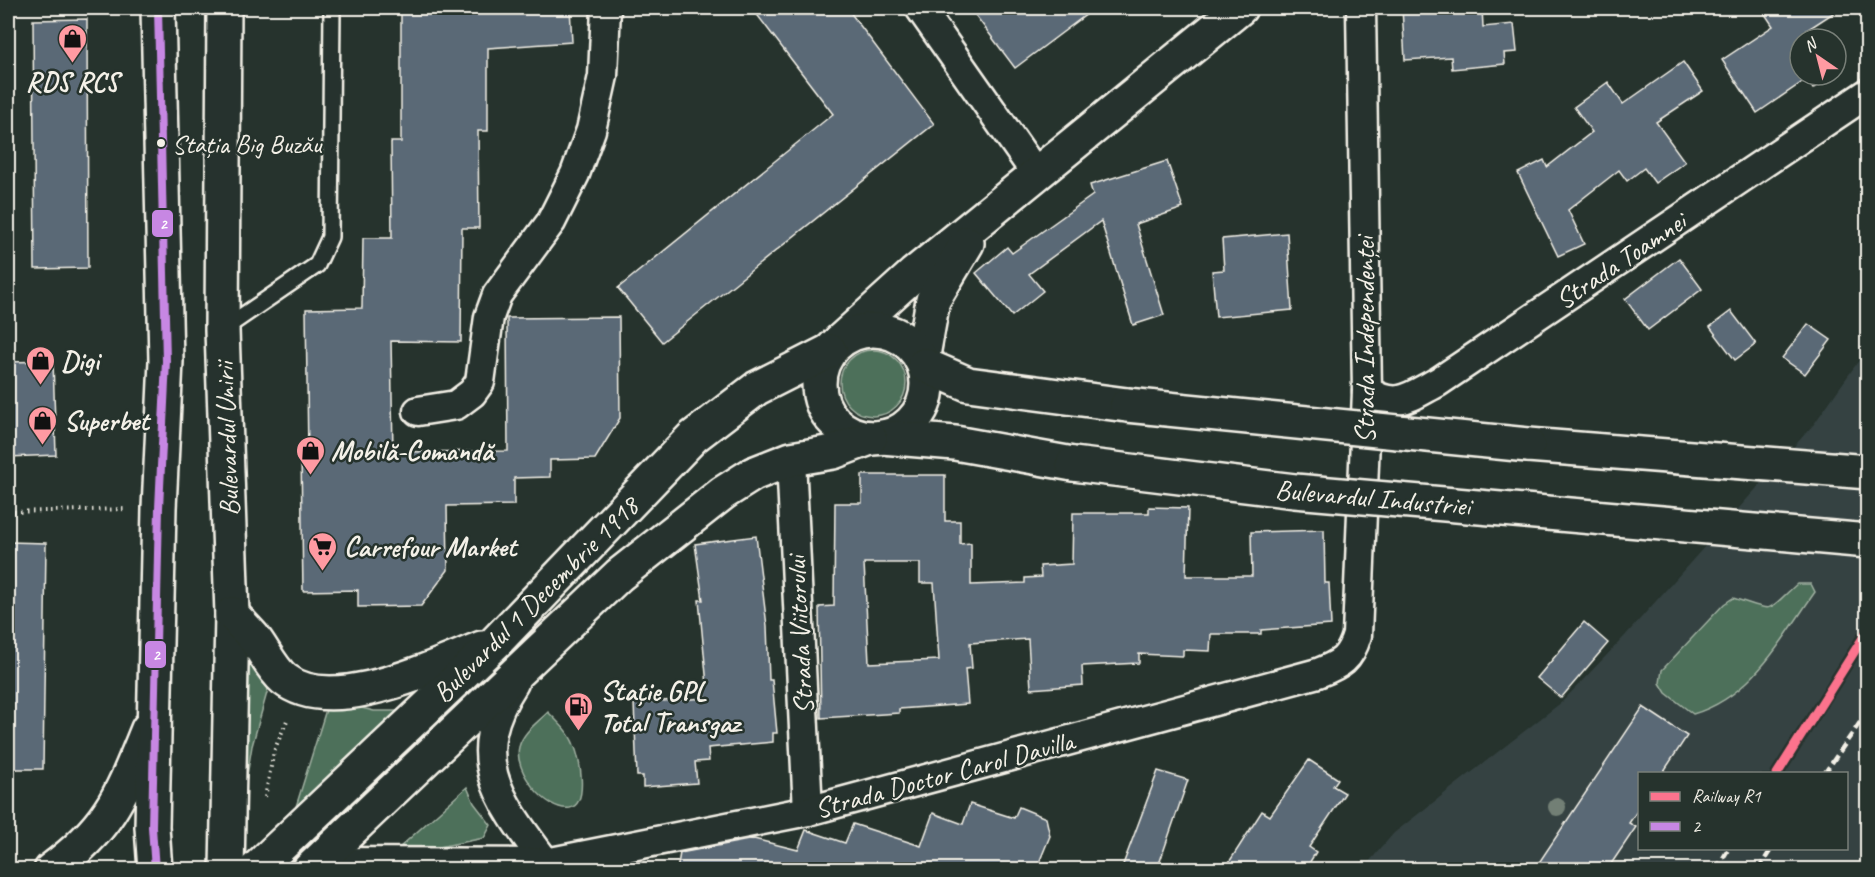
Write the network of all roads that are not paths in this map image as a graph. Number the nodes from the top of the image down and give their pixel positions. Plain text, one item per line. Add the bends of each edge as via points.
1 (158, 8) edge
2 (224, 8) edge
3 (332, 8) edge
4 (606, 8) edge
5 (920, 8) edge
6 (1240, 8) edge
7 (1362, 8) edge
8 (1868, 93) edge
9 (1037, 175) junction
10 (984, 216) junction
11 (222, 330) junction
12 (835, 346) junction
13 (923, 363) junction
14 (1367, 391) junction
15 (418, 411) dead end
16 (875, 438) junction
17 (791, 459) junction
18 (1868, 472) edge
19 (1868, 541) edge
20 (232, 614) junction
21 (495, 643) junction
22 (532, 655) junction
23 (1338, 665) joint
24 (157, 708) junction
25 (808, 811) junction
26 (546, 863) junction
27 (313, 866) edge
28 (51, 870) edge
29 (155, 870) edge
30 (227, 870) edge
31 (255, 870) edge

1 - 24 main road, Bulevardul Unirii via 166,361 159,508
2 - 11 main road, Bulevardul Unirii
3 - 11 lane via 330,237 316,265
4 - 15 street via 603,76 591,130 551,222 497,295 489,317 480,382 456,405
5 - 9 street
6 - 9 main road, Bulevardul 1 Decembrie 1918
7 - 14 street, Strada Independenței
8 - 14 street, Strada Toamnei via 1438,382 1396,403
9 - 10 main road, Bulevardul 1 Decembrie 1918
10 - 12 main road, Bulevardul 1 Decembrie 1918
10 - 13 main road, Bulevardul 1 Decembrie 1918 via 933,300
11 - 20 main road, Bulevardul Unirii
12 - 13 main road via 859,332 879,330 904,340
12 - 16 main road via 822,365 820,398 827,414 839,426 853,434
12 - 21 main road, Bulevardul 1 Decembrie 1918 via 757,388 693,437
13 - 16 main road via 926,393 915,417 900,430
13 - 18 main road, bridge via 968,384 1127,405 1411,434
14 - 23 street, Strada Independenței via 1357,635 1353,652
16 - 17 main road, Bulevardul 1 Decembrie 1918 via 833,452
16 - 19 main road, Bulevardul Industriei, bridge via 955,443 1073,464 1295,491
17 - 22 main road, Bulevardul 1 Decembrie 1918 via 753,474 723,493 619,575
17 - 25 street, Strada Viitorului
20 - 21 main road via 282,678 301,690 329,694 360,690
20 - 30 main road, Bulevardul Unirii
21 - 31 main road, Bulevardul 1 Decembrie 1918
22 - 26 street via 498,706 490,739 490,770 514,821
22 - 27 main road, Bulevardul 1 Decembrie 1918
23 - 25 street, Strada Doctor Carol Davilla via 1318,674
24 - 28 main road via 123,791 107,819
24 - 29 main road, Bulevardul Unirii via 152,827
25 - 26 street, Strada Doctor Carol Davilla
26 - 27 street, Strada Doctor Carol Davilla

